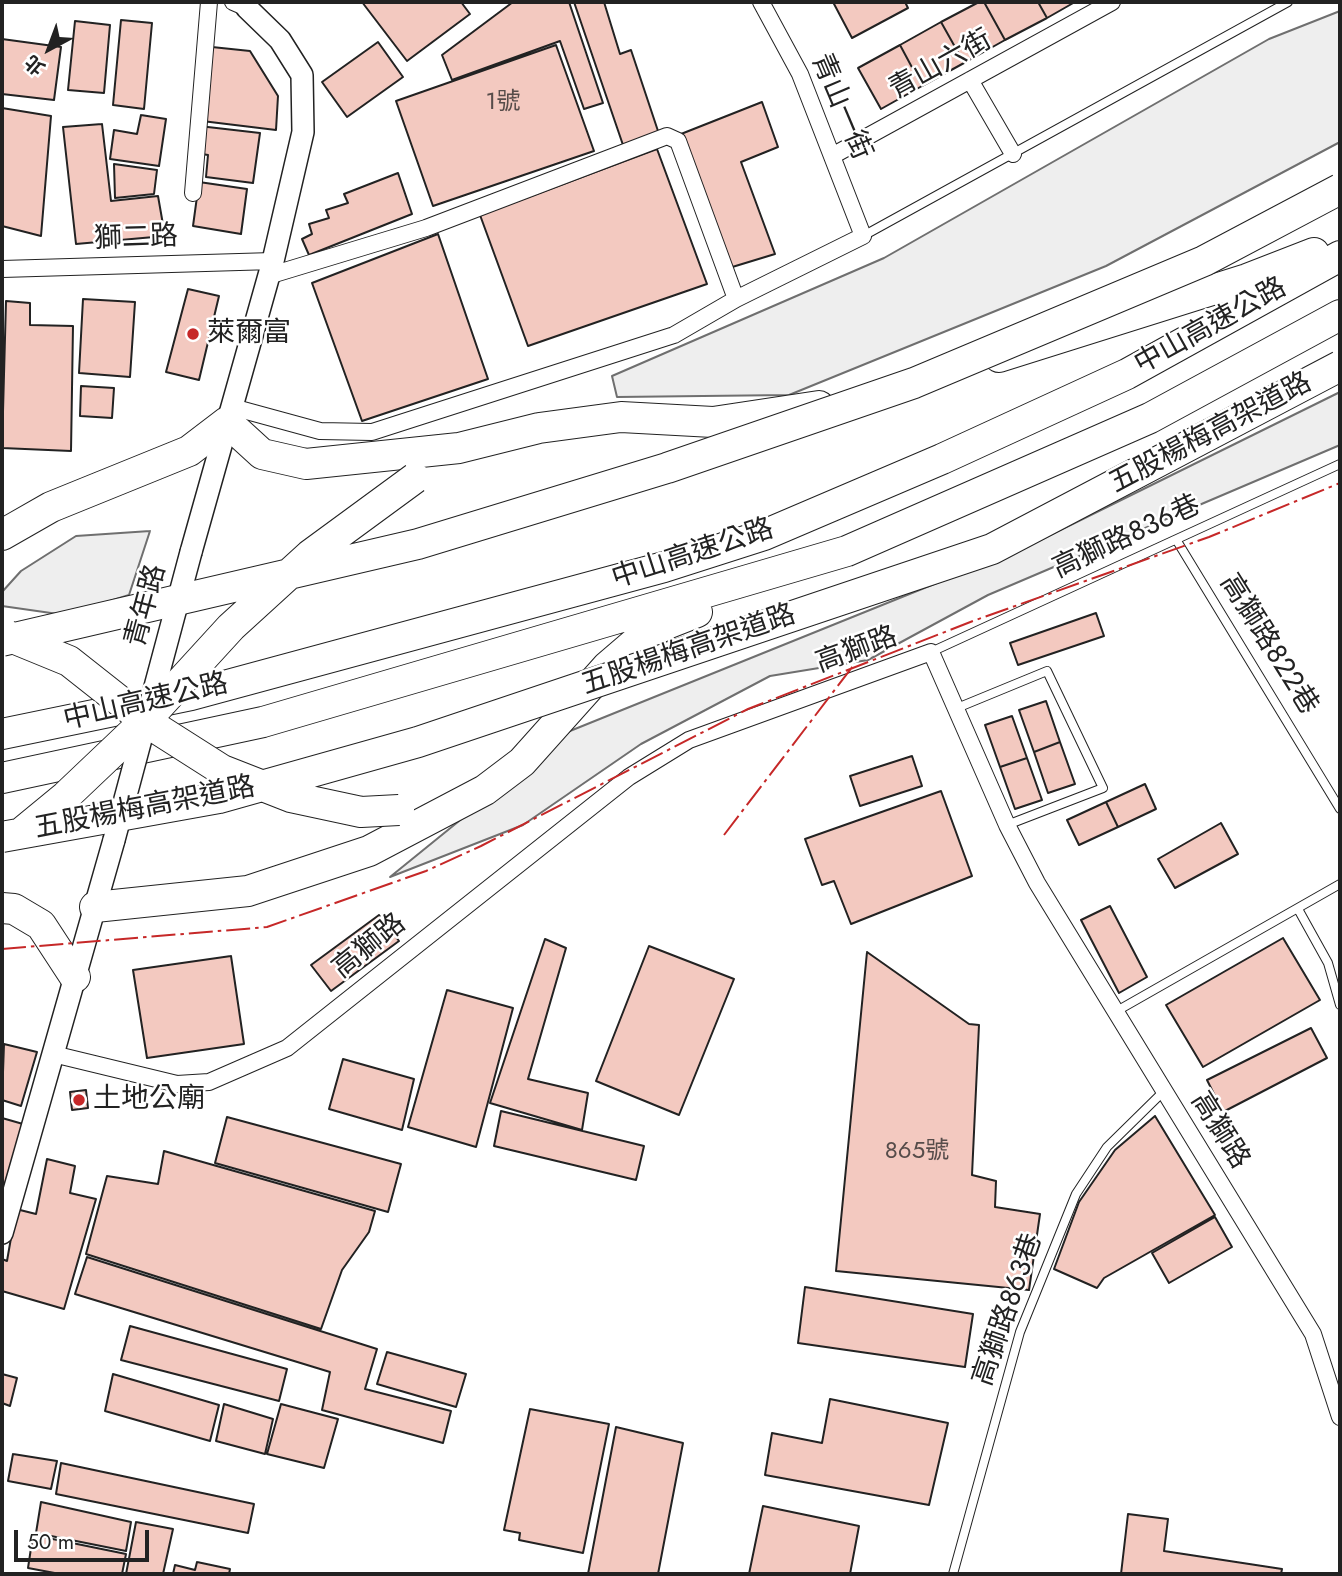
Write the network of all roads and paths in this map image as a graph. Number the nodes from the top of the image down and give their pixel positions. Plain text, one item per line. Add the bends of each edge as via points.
1 (209, 2) edge
2 (761, 2) edge
3 (1112, 2) edge
4 (1288, 2) edge
5 (240, 5) edge
6 (970, 80) junction
7 (1013, 153) junction
8 (832, 156) junction
9 (1340, 189) edge
10 (193, 193) dead end
11 (863, 236) junction
12 (1340, 242) edge
13 (1340, 256) edge
14 (271, 269) junction
15 (2, 270) edge
16 (736, 299) junction
17 (1340, 315) edge
18 (1340, 366) edge
19 (230, 415) junction
20 (459, 448) junction
21 (1340, 464) edge
22 (2, 535) edge
23 (1177, 541) junction
24 (846, 551) junction
25 (2, 633) edge
26 (2, 640) edge
27 (931, 652) junction
28 (957, 708) junction
29 (145, 721) junction
30 (2, 734) edge
31 (2, 778) edge
32 (1337, 792) edge
33 (451, 808) junction
34 (1340, 809) edge
35 (1007, 825) junction
36 (2, 837) edge
37 (2, 848) edge
38 (1340, 884) edge
39 (94, 907) junction
40 (2, 908) edge
41 (1298, 909) junction
42 (75, 977) junction
43 (1340, 1005) edge
44 (1114, 1012) junction
45 (53, 1054) junction
46 (1164, 1091) junction
47 (2, 1233) edge
48 (1340, 1417) edge
49 (953, 1574) edge

1 - 10 street
2 - 8 street, 青山一街 via 800,74
3 - 6 street, 青山六街
4 - 7 lane
5 - 14 street, 青年路 via 280,40 302,75 303,132
6 - 7 street
6 - 8 street, 青山六街
7 - 11 lane
8 - 11 street, 青山一街
9 - 26 highway, bridge via 1204,261 914,383 667,468 418,544
11 - 16 street
12 - 20 highway via 1247,279 1048,344 801,411 713,422 621,417 539,428
13 - 30 highway, 中山高速公路 via 1127,374 764,535 664,567 191,695
14 - 15 street, 獅二路
14 - 16 street, 獅二路 via 426,228 667,136 678,141
14 - 19 street, 青年路
16 - 19 street via 674,335 372,432 320,431
17 - 24 highway, 中山高速公路 via 1150,418
18 - 36 highway, 五股楊梅高架道路, bridge via 992,549 418,742 219,798
19 - 20 highway via 262,454 306,464
19 - 22 highway via 189,451 51,507
19 - 29 street, 青年路, bridge
20 - 29 highway, bridge via 300,564 230,627
21 - 23 lane, 高獅路836巷
23 - 27 lane, 高獅路836巷
23 - 32 lane, 高獅路822巷
24 - 31 highway, 中山高速公路 via 263,722
24 - 33 highway via 664,625 635,643 607,667 522,762
25 - 29 highway, bridge via 69,661
27 - 28 street, 高獅路
27 - 45 street, 高獅路 via 689,740 629,777 286,1048 209,1082 177,1084
28 - 35 street, 高獅路
28 - 35 lane via 1047,671 1103,788
29 - 33 highway, bridge via 222,770 291,797 361,812
29 - 37 highway, bridge via 66,796
29 - 39 street, 青年路, bridge
32 - 34 lane, 高獅路822巷
33 - 39 highway via 369,851 248,891
35 - 44 street, 高獅路
38 - 41 lane
39 - 42 street, 青年路
40 - 42 highway via 14,909 41,925
41 - 43 lane via 1328,963
41 - 44 lane
42 - 45 street, 青年路
44 - 46 street, 高獅路
45 - 47 street, 青年路
46 - 48 street, 高獅路 via 1313,1334
46 - 49 lane, 高獅路863巷 via 1107,1147 1076,1194 1020,1332

